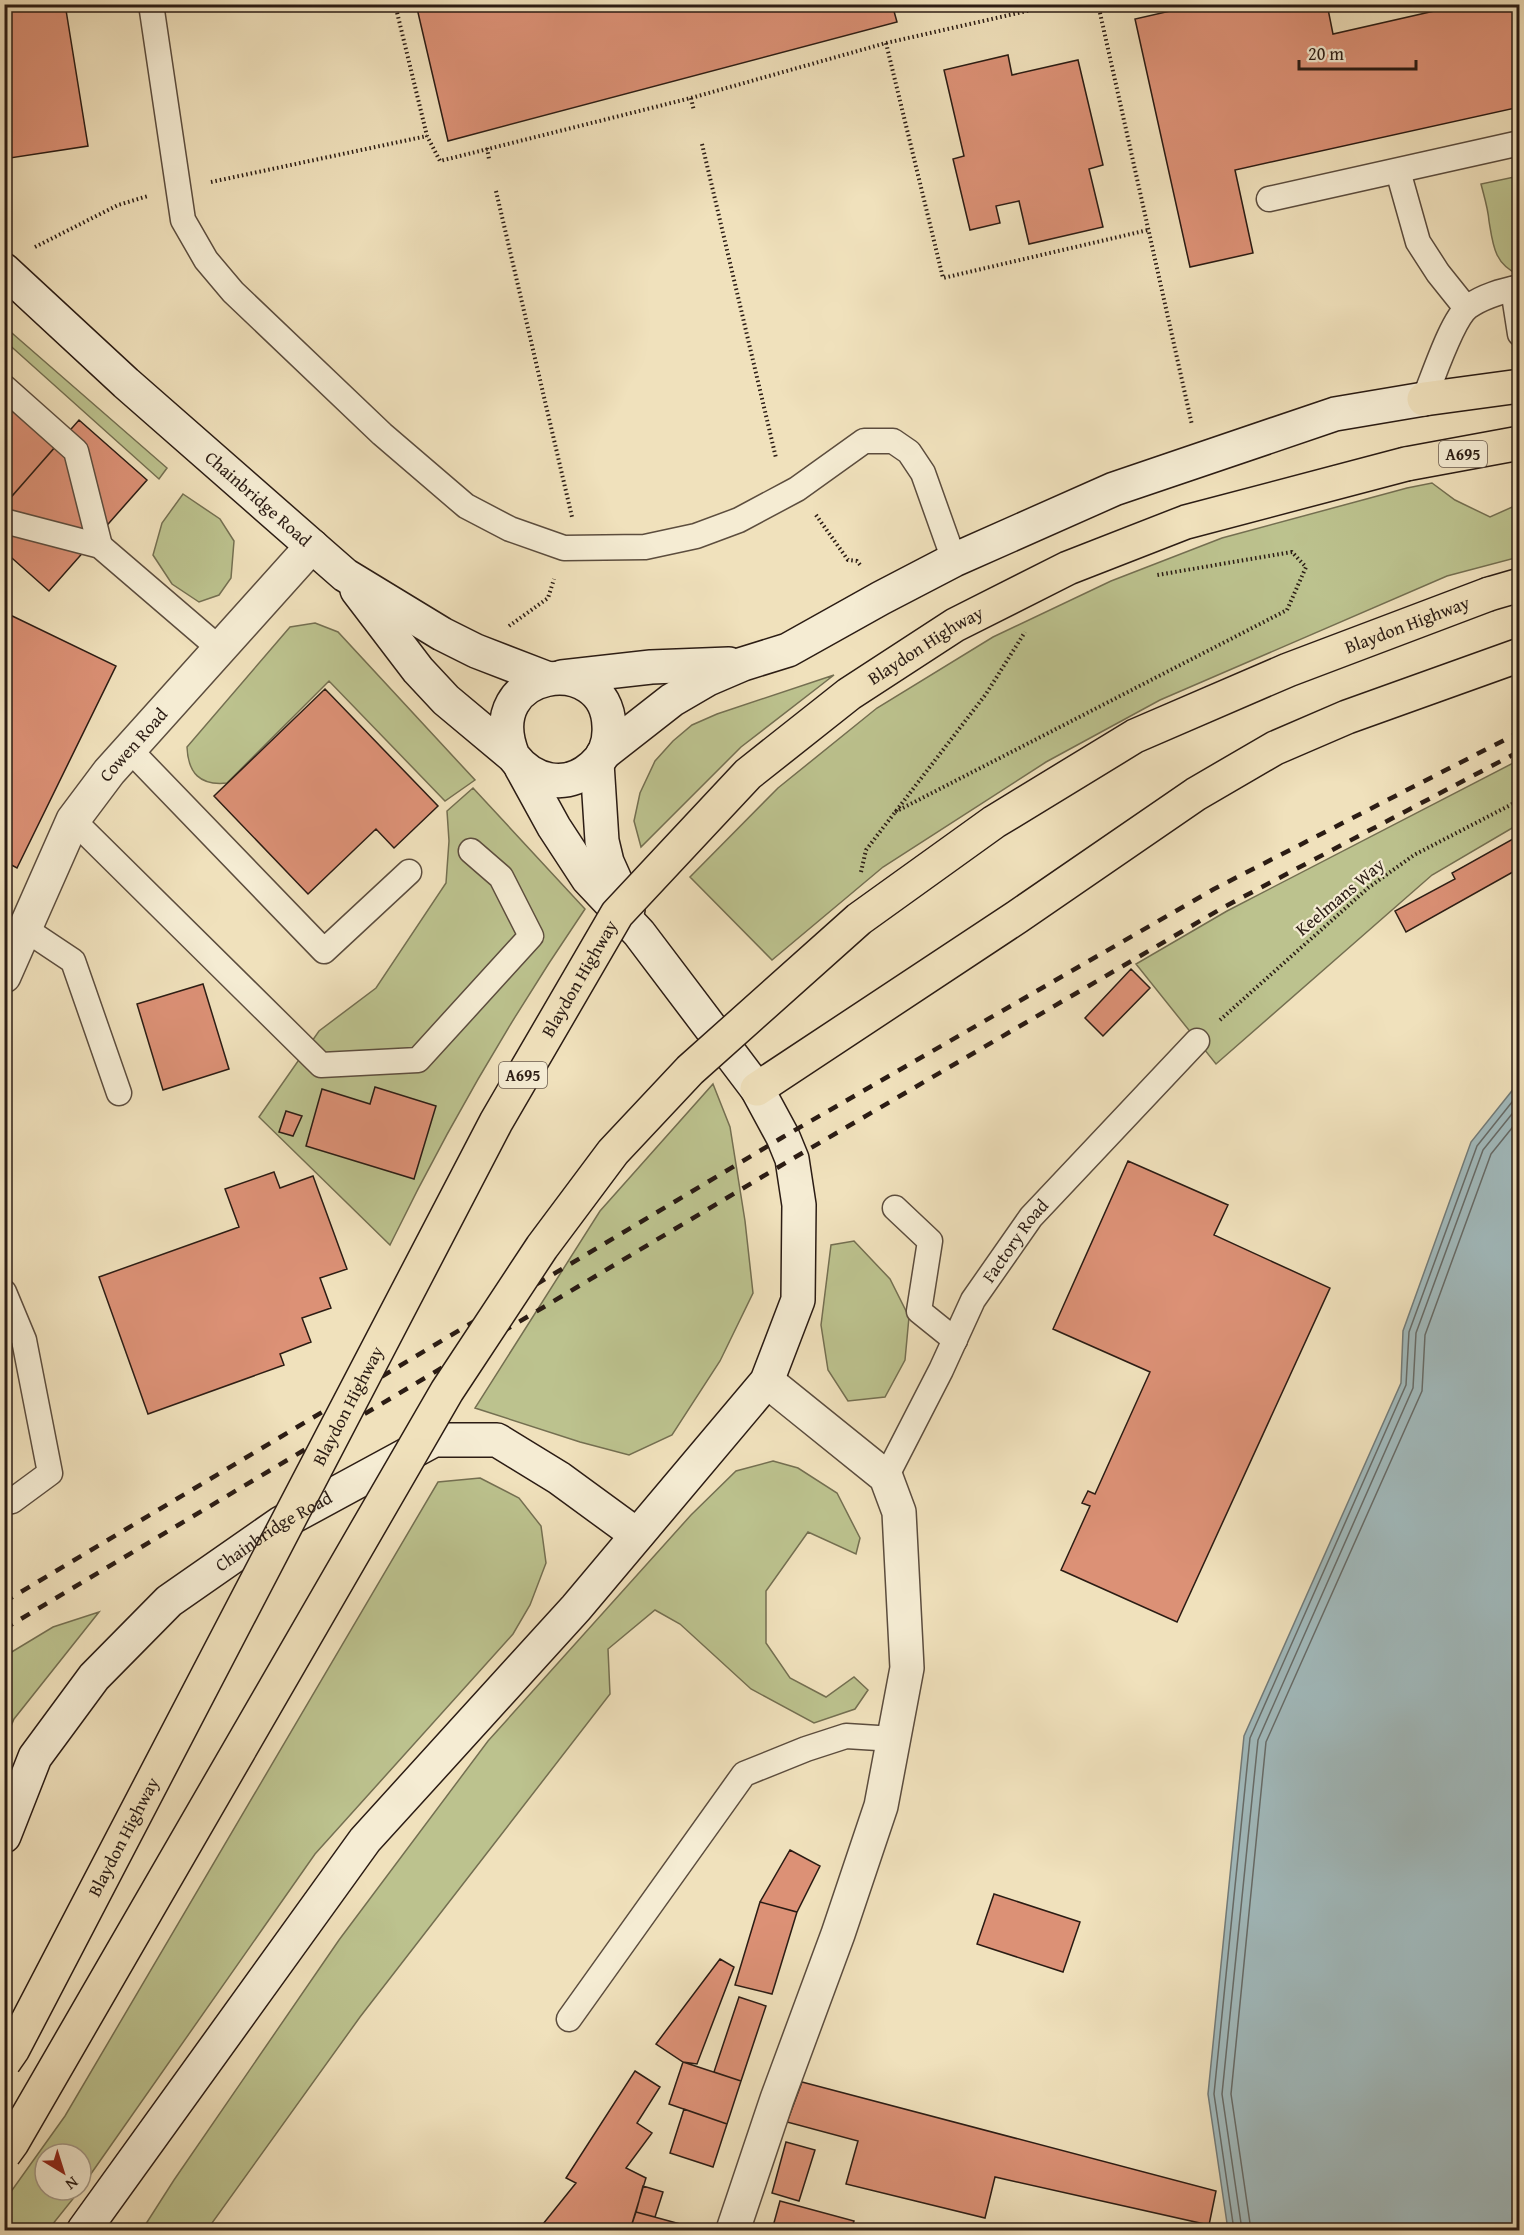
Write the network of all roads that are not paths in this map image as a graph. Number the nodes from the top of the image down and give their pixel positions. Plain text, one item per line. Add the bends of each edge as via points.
1 (151, 4) edge
2 (1520, 143) edge
3 (1398, 171) junction
4 (1269, 199) dead end
5 (15, 261) edge
6 (1516, 288) edge
7 (1466, 308) junction
8 (1520, 334) edge
9 (1520, 386) edge
10 (4, 387) edge
11 (1425, 399) junction
12 (1520, 443) edge
13 (4, 521) edge
14 (100, 546) junction
15 (312, 546) junction
16 (954, 560) junction
17 (345, 575) junction
18 (1504, 589) edge
19 (220, 649) junction
20 (1520, 655) edge
21 (743, 664) junction
22 (552, 678) junction
23 (129, 749) junction
24 (600, 758) junction
25 (517, 762) junction
26 (73, 820) junction
27 (471, 851) dead end
28 (409, 872) dead end
29 (25, 929) junction
30 (639, 933) junction
31 (4, 976) edge
32 (1197, 1041) road end
33 (757, 1089) junction
34 (119, 1093) dead end
35 (895, 1208) dead end
36 (4, 1292) edge
37 (955, 1340) junction
38 (767, 1381) junction
39 (886, 1477) junction
40 (4, 1502) edge
41 (637, 1535) junction
42 (894, 1739) junction
43 (4, 1836) edge
44 (569, 2019) dead end
45 (4, 2062) edge
46 (4, 2154) edge
47 (84, 2230) edge
48 (733, 2230) edge

1 - 16 lane via 183,220 206,260 233,292 374,427 466,506 510,529 564,548 645,547 696,536 739,520 797,489 864,441 893,441 909,452 923,473
2 - 3 lane
3 - 4 lane
3 - 7 lane via 1418,242
5 - 15 main road, Chainbridge Road via 126,383
6 - 7 lane
6 - 8 lane
7 - 11 lane via 1451,332
9 - 11 main road
10 - 14 lane via 76,451
11 - 16 main road via 1335,414 1200,458 1114,489
12 - 45 main road, Blaydon Highway / A695, bridge via 1406,464 1186,522 1068,568 955,625 849,694 748,774 617,914 496,1122
13 - 14 lane
14 - 19 lane
15 - 17 main road, Chainbridge Road
15 - 19 main road, Cowen Road
16 - 21 main road via 788,650
17 - 22 main road, Chainbridge Road via 476,651
17 - 25 main road via 418,670
18 - 46 main road, Blaydon Highway, bridge via 1288,670 1135,736 994,822 859,919 690,1070 613,1152 542,1247 447,1392
19 - 23 main road, Cowen Road
20 - 33 main road via 1347,717 1275,748 1197,794
21 - 22 main road via 651,667
21 - 24 main road via 672,700
22 - 24 main road via 577,680 603,704 609,720 609,738
22 - 25 main road via 531,684 509,708 507,741
23 - 26 main road, Cowen Road
23 - 28 lane via 324,951
24 - 25 main road via 584,774 552,781 535,777
24 - 30 main road via 602,841 607,862
25 - 30 main road via 588,879
26 - 27 lane via 321,1065 418,1060 531,936 501,877
26 - 29 main road, Cowen Road
29 - 31 main road, Cowen Road
29 - 34 lane via 73,961
30 - 33 main road
32 - 37 lane, Factory Road via 1031,1217 973,1300
33 - 38 main road via 792,1159 799,1205 798,1300
35 - 37 lane via 930,1241 919,1311
36 - 40 lane via 24,1340 50,1473 12,1501
37 - 39 lane, Factory Road
38 - 39 main road
38 - 41 main road
39 - 42 main road via 898,1512 907,1668
41 - 43 main road, Chainbridge Road via 559,1478 497,1440 434,1440 281,1523 169,1601 94,1677 35,1757
41 - 47 main road via 576,1608 365,1840
42 - 44 lane via 846,1736 744,1774
42 - 48 main road via 881,1806

